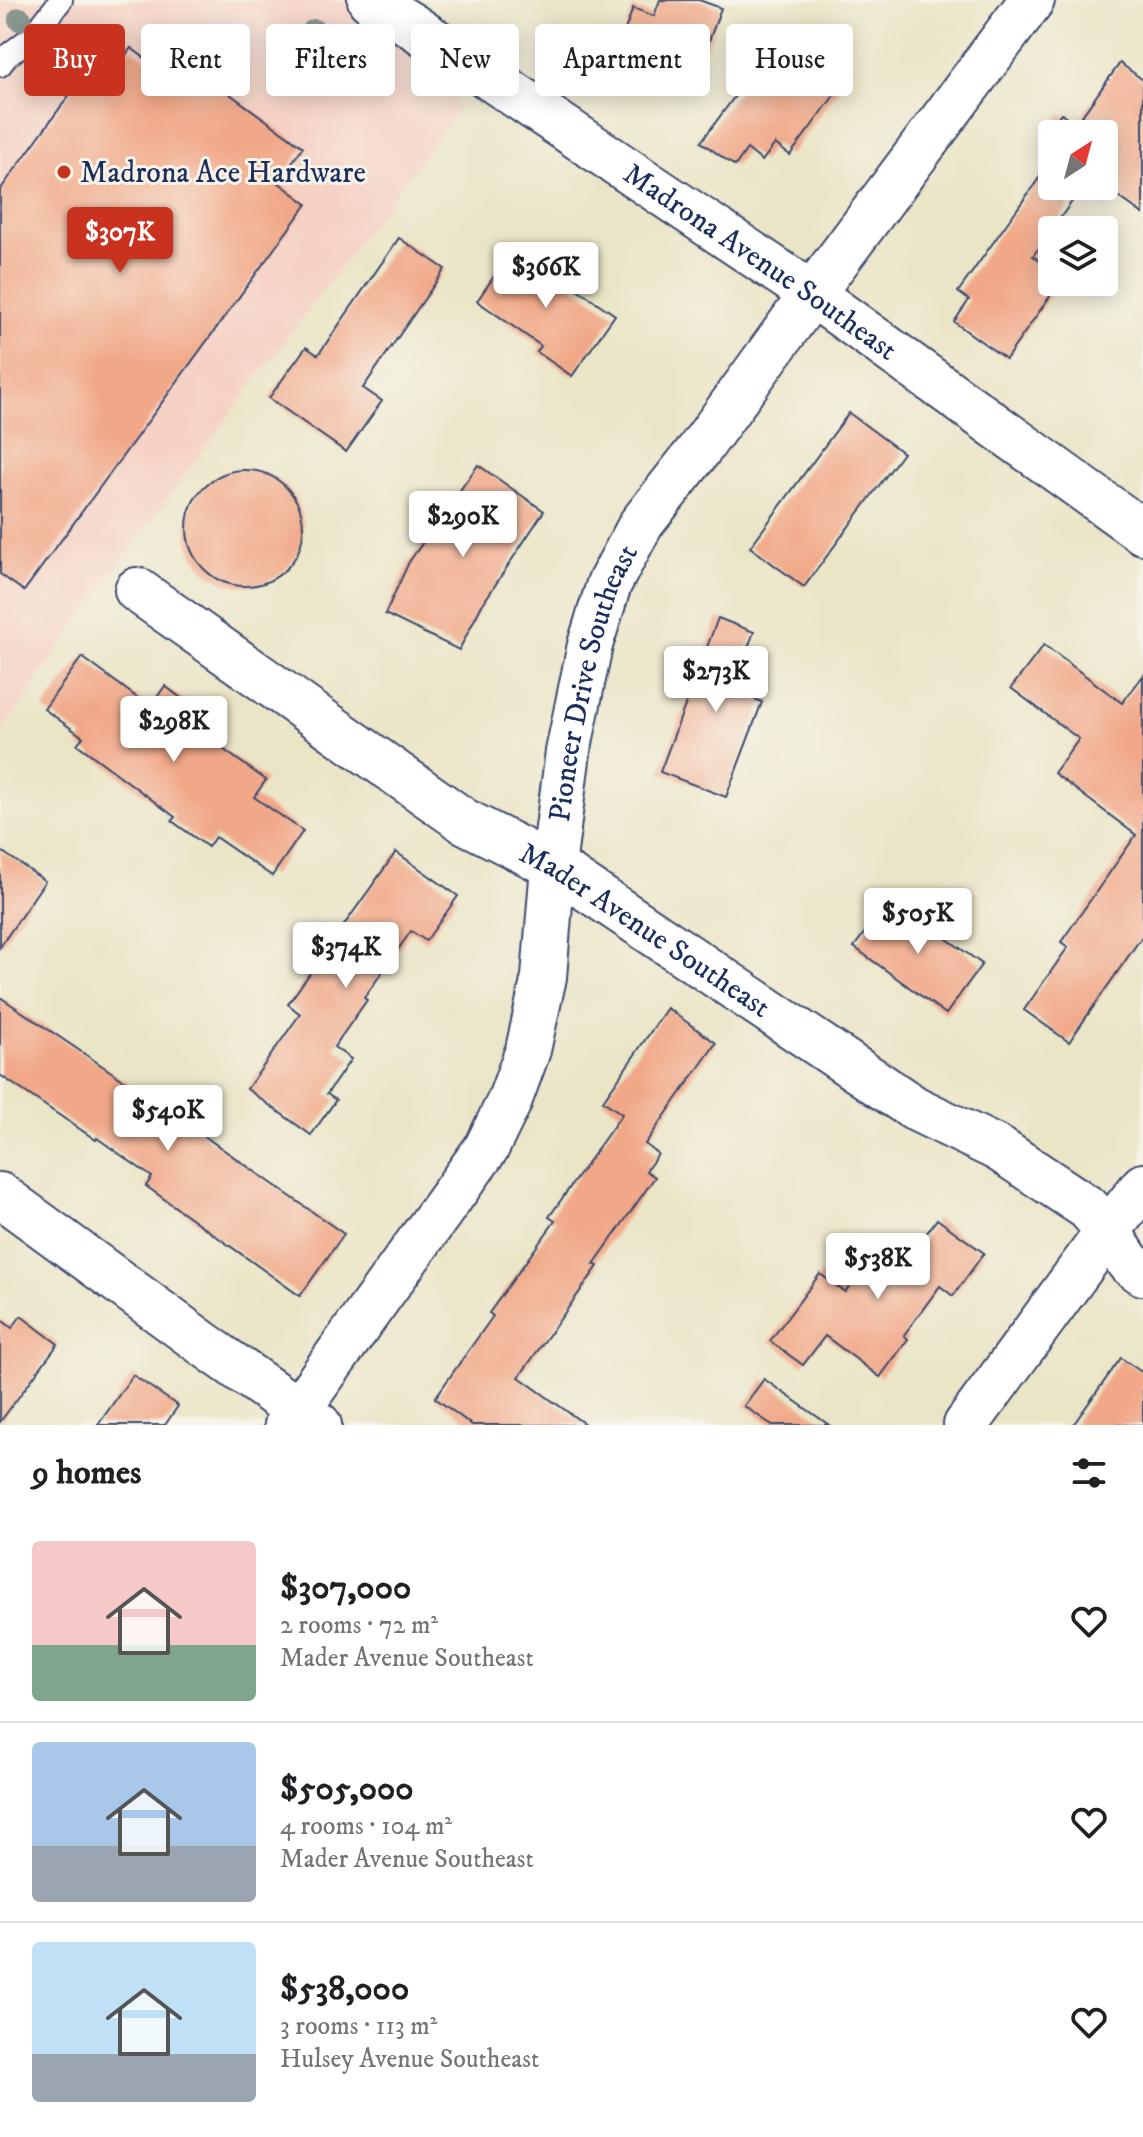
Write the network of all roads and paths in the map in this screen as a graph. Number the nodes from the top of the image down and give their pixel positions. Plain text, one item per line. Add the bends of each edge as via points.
1 (61, 0) edge
2 (370, 0) edge
3 (1032, 0) edge
4 (2, 53) edge
5 (812, 294) junction
6 (1143, 532) edge
7 (137, 590) dead end
8 (553, 866) junction
9 (1143, 1186) edge
10 (0, 1195) edge
11 (1108, 1231) junction
12 (1143, 1273) edge
13 (301, 1420) edge
14 (966, 1425) edge

1 - 4 lane via 33,36
2 - 5 street, Madrona Avenue Southeast
3 - 5 street, Pioneer Drive Southeast
5 - 6 street, Madrona Avenue Southeast
5 - 8 street, Pioneer Drive Southeast via 641,524 609,584 568,752
7 - 8 street, Mader Avenue Southeast via 464,821
8 - 11 street, Mader Avenue Southeast via 914,1108 1026,1166 1088,1208
8 - 13 street, Pioneer Drive Southeast via 544,977 528,1050 509,1102 487,1147
9 - 11 street
10 - 13 street
11 - 12 street, Mader Avenue Southeast via 1129,1263
11 - 14 street

